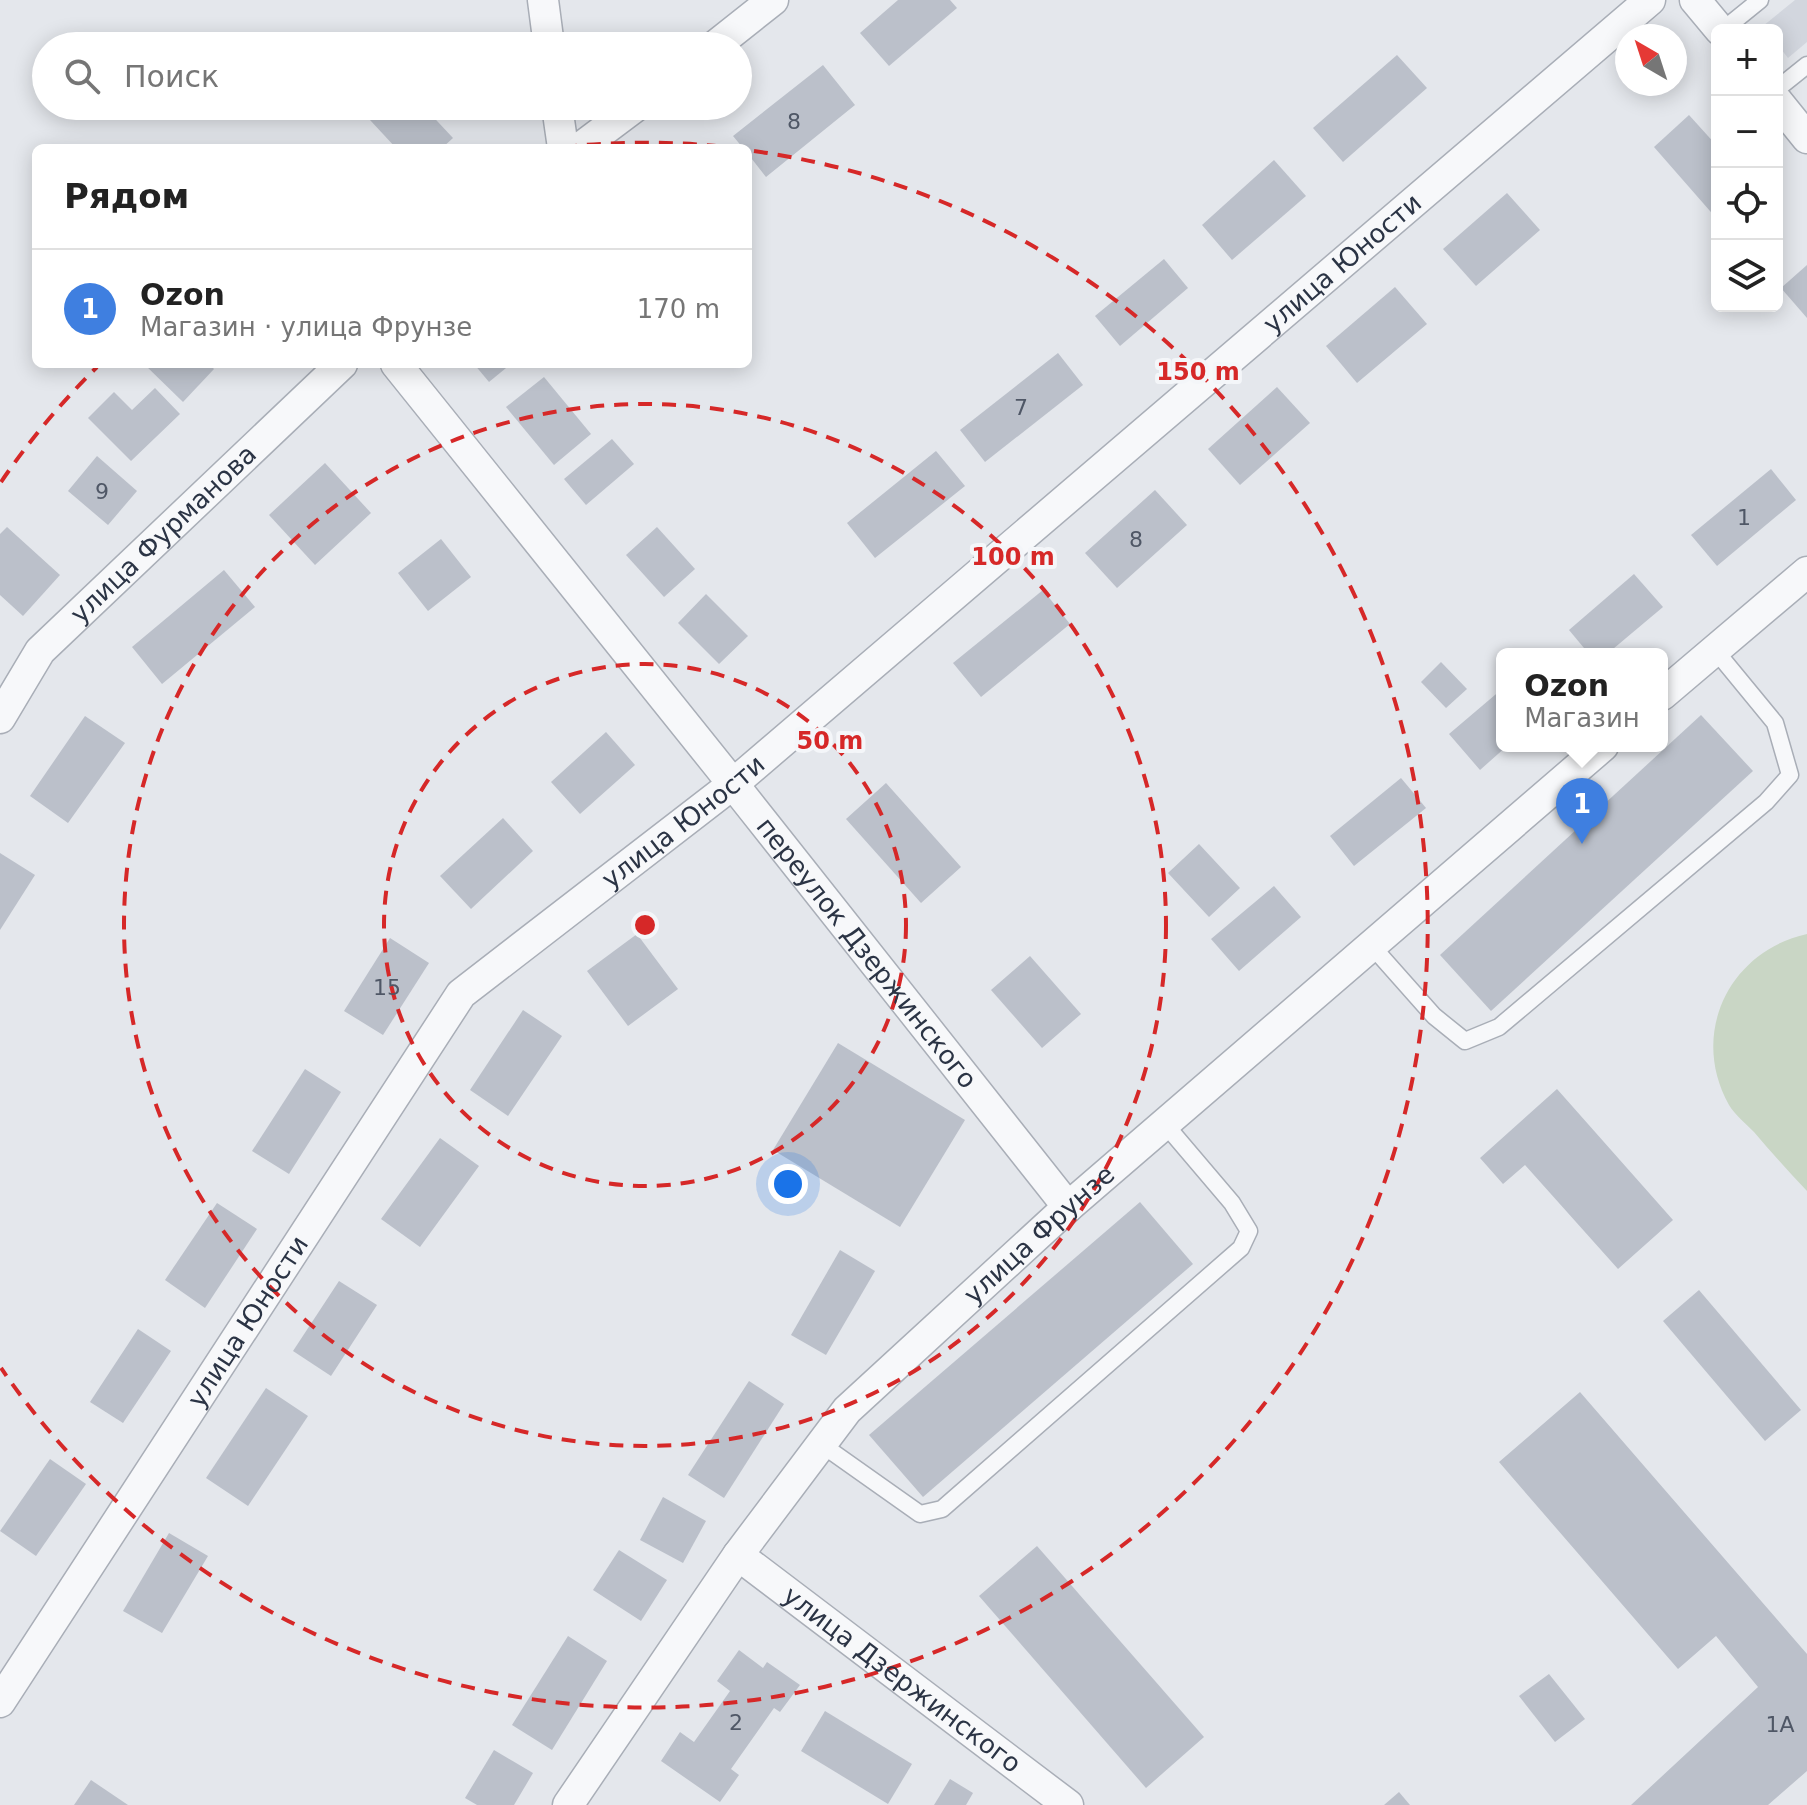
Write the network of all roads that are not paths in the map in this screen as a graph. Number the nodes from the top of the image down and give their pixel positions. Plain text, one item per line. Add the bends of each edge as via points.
1 (543, 0) edge
2 (773, 0) edge
3 (1650, 0) edge
4 (1695, 0) edge
5 (1760, 0) edge
6 (1716, 24) edge
7 (1729, 24) edge
8 (547, 32) edge
9 (733, 32) edge
10 (1807, 65) edge
11 (1783, 84) edge
12 (1783, 108) edge
13 (559, 120) edge
14 (617, 120) edge
15 (1807, 138) edge
16 (562, 144) edge
17 (585, 144) edge
18 (338, 368) edge
19 (399, 368) edge
20 (1807, 572) edge
21 (1715, 650) junction
22 (1668, 690) edge
23 (0, 718) edge
24 (1596, 752) edge
25 (733, 784) junction
26 (1371, 945) junction
27 (1164, 1123) junction
28 (1068, 1207) junction
29 (821, 1444) junction
30 (738, 1555) junction
31 (0, 1702) edge
32 (568, 1805) edge
33 (1068, 1805) edge

1 - 8 street
2 - 9 street
3 - 25 street, улица Юности
4 - 6 street
5 - 7 lane
10 - 11 lane
12 - 15 street
13 - 16 street
14 - 17 street
18 - 23 street, улица Фурманова via 40,651
19 - 25 street, переулок Дзержинского
20 - 21 street
21 - 22 street
21 - 26 lane via 1775,723 1790,775 1766,802 1499,1027 1465,1041 1434,1016
24 - 26 street, улица Фрунзе
25 - 28 street, переулок Дзержинского
25 - 31 street, улица Юности via 461,994
26 - 27 street, улица Фрунзе
27 - 28 street, улица Фрунзе
27 - 29 lane via 1232,1203 1249,1231 1241,1248 942,1509 920,1514
28 - 29 street, улица Фрунзе via 847,1410
29 - 30 street, улица Фрунзе
30 - 32 street, улица Фрунзе
30 - 33 street, улица Дзержинского

